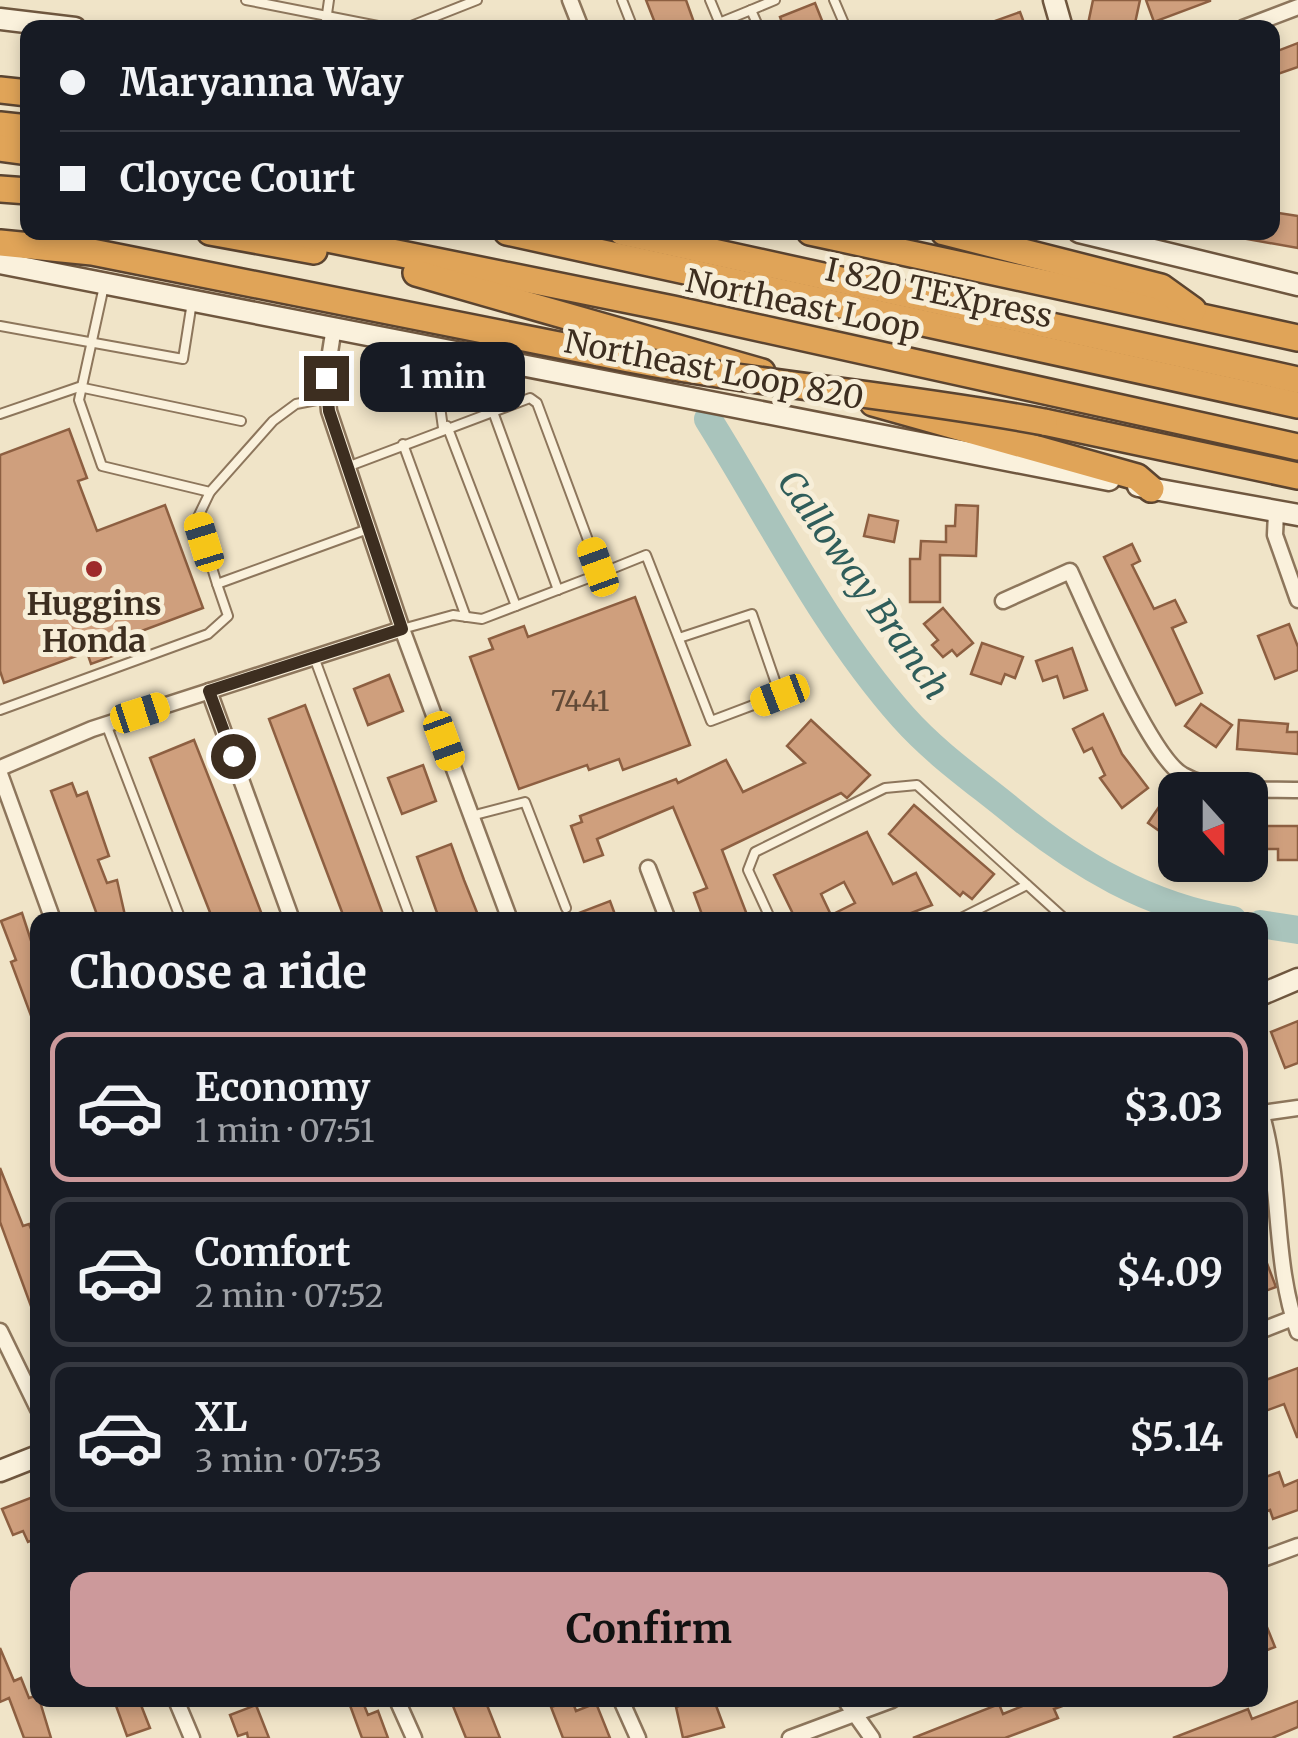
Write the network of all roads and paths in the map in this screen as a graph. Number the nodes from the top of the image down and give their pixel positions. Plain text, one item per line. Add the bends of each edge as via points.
1 (246, 0) edge
2 (329, 0) edge
3 (477, 0) edge
4 (776, 0) edge
5 (268, 2) edge
6 (1298, 7) edge
7 (751, 10) junction
8 (328, 13) junction
9 (327, 20) edge
10 (349, 20) edge
11 (426, 20) edge
12 (730, 20) edge
13 (755, 20) edge
14 (1264, 20) edge
15 (254, 240) edge
16 (332, 240) edge
17 (543, 240) edge
18 (659, 240) edge
19 (847, 240) edge
20 (976, 240) edge
21 (1124, 240) edge
22 (0, 243) edge
23 (0, 263) edge
24 (106, 282) junction
25 (1298, 285) edge
26 (193, 298) junction
27 (1201, 316) junction
28 (0, 326) edge
29 (334, 327) junction
30 (1298, 338) edge
31 (88, 343) junction
32 (431, 345) junction
33 (1298, 380) edge
34 (80, 387) junction
35 (327, 398) junction
36 (1298, 406) edge
37 (492, 409) junction
38 (0, 414) edge
39 (241, 420) dead end
40 (445, 427) junction
41 (403, 444) junction
42 (1298, 447) edge
43 (347, 467) junction
44 (1298, 476) edge
45 (1151, 489) junction
46 (210, 492) junction
47 (1276, 512) junction
48 (1298, 515) edge
49 (368, 529) junction
50 (594, 576) junction
51 (217, 584) junction
52 (558, 590) junction
53 (1298, 600) edge
54 (1004, 601) dead end
55 (516, 606) junction
56 (466, 616) junction
57 (402, 629) junction
58 (679, 638) junction
59 (314, 658) junction
60 (209, 691) junction
61 (0, 710) edge
62 (106, 724) junction
63 (0, 771) edge
64 (1298, 790) edge
65 (472, 816) junction
66 (648, 868) dead end
67 (1027, 886) junction
68 (566, 908) dead end
69 (50, 912) edge
70 (178, 912) edge
71 (289, 912) edge
72 (409, 912) edge
73 (507, 912) edge
74 (665, 912) edge
75 (767, 912) edge
76 (973, 912) edge
77 (1057, 912) edge
78 (1298, 980) edge
79 (1268, 992) edge
80 (1298, 1108) edge
81 (1268, 1110) edge
82 (1268, 1140) edge
83 (1296, 1325) edge
84 (1268, 1330) edge
85 (0, 1331) edge
86 (30, 1393) edge
87 (30, 1459) edge
88 (0, 1470) edge
89 (1298, 1546) edge
90 (1268, 1557) edge
91 (179, 1707) edge
92 (400, 1707) edge
93 (624, 1707) edge
94 (851, 1707) edge
95 (871, 1707) edge
96 (856, 1712) junction
97 (192, 1738) edge
98 (414, 1738) edge
99 (638, 1738) edge
100 (790, 1738) edge
101 (872, 1738) edge

1 - 5 lane
2 - 8 lane
3 - 11 lane
4 - 7 lane
5 - 8 lane
6 - 14 street
7 - 12 lane
7 - 13 lane
8 - 9 lane
8 - 10 lane
15 - 45 highway via 382,263 1137,477
16 - 42 highway, Northeast Loop
17 - 36 highway, I 820 TEXpress
18 - 33 highway, I 820 TEXpress
19 - 27 highway
20 - 27 highway via 1162,287
21 - 25 main road
22 - 44 highway, bridge via 92,252 717,378 952,404
23 - 24 main road, Northeast Loop 820
24 - 26 main road, Northeast Loop 820
24 - 31 lane
26 - 29 main road, Northeast Loop 820
26 - 31 lane via 183,359
27 - 30 highway
28 - 31 lane
29 - 32 main road, Northeast Loop 820
29 - 35 street
31 - 34 lane
32 - 40 lane
32 - 45 main road, Northeast Loop 820
34 - 38 lane
34 - 39 lane
34 - 46 lane via 102,466
35 - 43 street
35 - 46 lane via 296,404 273,421
37 - 40 lane
37 - 50 lane via 530,398 537,403 598,567
37 - 52 lane
40 - 41 lane
40 - 55 lane
41 - 43 lane
41 - 56 lane
43 - 49 street
45 - 47 main road, Northeast Loop 820
46 - 51 lane via 197,519
47 - 48 main road, Northeast Loop 820
47 - 53 street via 1280,553
49 - 51 lane
49 - 57 street
50 - 52 lane
50 - 58 lane via 646,555
51 - 61 lane via 228,616 208,634
52 - 55 lane
54 - 64 street via 1070,571 1126,694 1179,774 1208,784
55 - 56 lane via 482,619
56 - 57 lane
57 - 59 street
57 - 65 street
58 - 58 lane via 711,720 780,695 752,614
59 - 60 street
59 - 72 lane
60 - 62 street
60 - 71 street
62 - 63 street
62 - 70 lane
63 - 69 street
65 - 68 lane via 525,802
65 - 73 street
66 - 74 street
67 - 75 lane via 917,785 892,786 755,852 748,870
67 - 76 lane
67 - 77 lane
78 - 79 main road
80 - 81 street
82 - 83 street
83 - 84 street
85 - 86 street
87 - 88 main road
89 - 90 street
91 - 97 street
92 - 98 street
93 - 99 street
94 - 96 street
95 - 96 street
96 - 100 street
96 - 101 street

